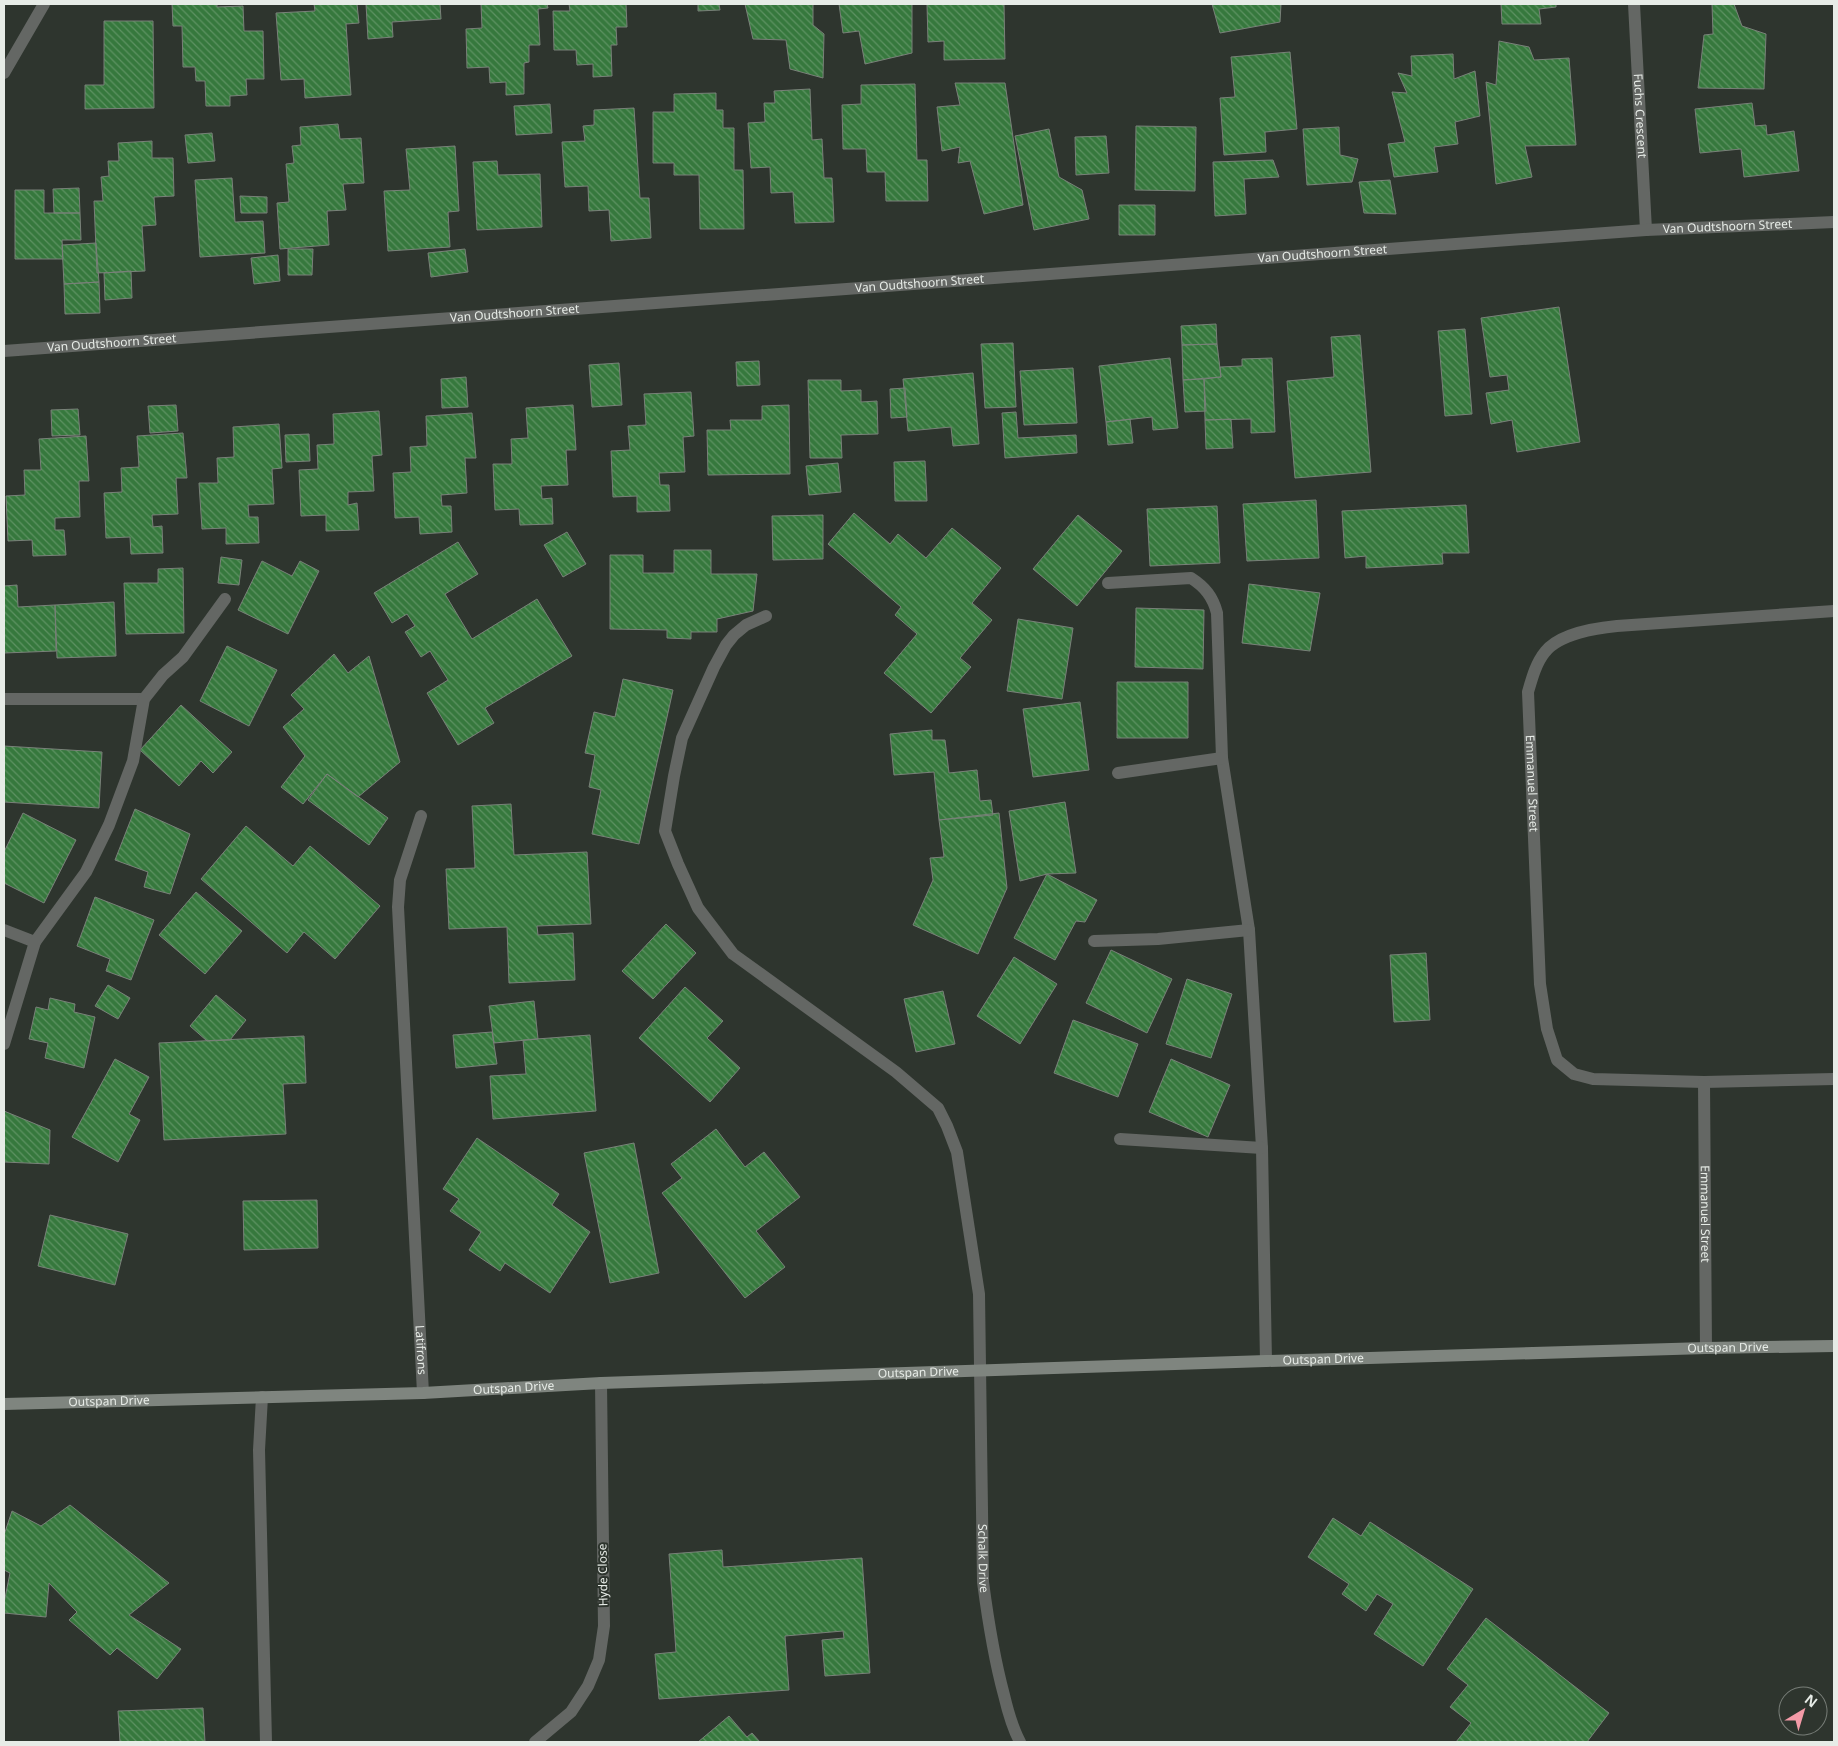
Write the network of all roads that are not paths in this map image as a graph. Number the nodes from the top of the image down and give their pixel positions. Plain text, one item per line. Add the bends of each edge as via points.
1 (44, 4) edge
2 (1634, 4) edge
3 (4, 73) edge
4 (1834, 222) edge
5 (1646, 230) junction
6 (4, 351) edge
7 (1108, 583) dead end
8 (225, 599) dead end
9 (1834, 610) edge
10 (766, 616) dead end
11 (4, 699) edge
12 (144, 699) junction
13 (1222, 758) junction
14 (1118, 773) dead end
15 (421, 816) dead end
16 (4, 930) edge
17 (1249, 930) junction
18 (1094, 941) dead end
19 (35, 942) junction
20 (4, 1044) edge
21 (1834, 1079) edge
22 (1704, 1082) junction
23 (1120, 1139) dead end
24 (1262, 1148) junction
25 (1834, 1346) edge
26 (1706, 1348) junction
27 (1266, 1361) junction
28 (979, 1370) junction
29 (601, 1383) junction
30 (423, 1393) junction
31 (262, 1397) junction
32 (4, 1404) edge
33 (266, 1742) edge
34 (536, 1742) edge
35 (1020, 1742) edge

1 - 3 street
2 - 5 street, Fuchs Crescent
4 - 5 street, Van Oudtshoorn Street
5 - 6 street, Van Oudtshoorn Street
7 - 13 street via 1191,578 1209,594 1217,613
8 - 12 street via 183,657
9 - 22 street, Emmanuel Street via 1601,627 1558,642 1545,652 1533,673 1528,692 1540,984 1547,1029 1557,1060 1574,1074 1593,1078
10 - 28 street, Schalk Drive via 734,634 711,675 682,738 666,831 698,908 733,954 896,1072 938,1108 957,1152 979,1294
11 - 12 street
12 - 19 street via 133,762 110,825 86,872
13 - 14 street
13 - 17 street
15 - 30 street, Latifrons via 400,880 398,907
16 - 19 street
17 - 18 street via 1158,939
17 - 24 street
19 - 20 street
21 - 22 street, Emmanuel Street
22 - 26 street, Emmanuel Street
23 - 24 street
24 - 27 street
25 - 26 street, Outspan Drive
26 - 27 street, Outspan Drive
27 - 28 street, Outspan Drive
28 - 29 street, Outspan Drive
28 - 35 street, Schalk Drive via 983,1582 997,1670 1012,1728
29 - 30 street, Outspan Drive
29 - 34 street, Hyde Close via 604,1626 599,1660 588,1686 571,1712
30 - 31 street, Outspan Drive
31 - 32 street, Outspan Drive
31 - 33 street via 259,1450

